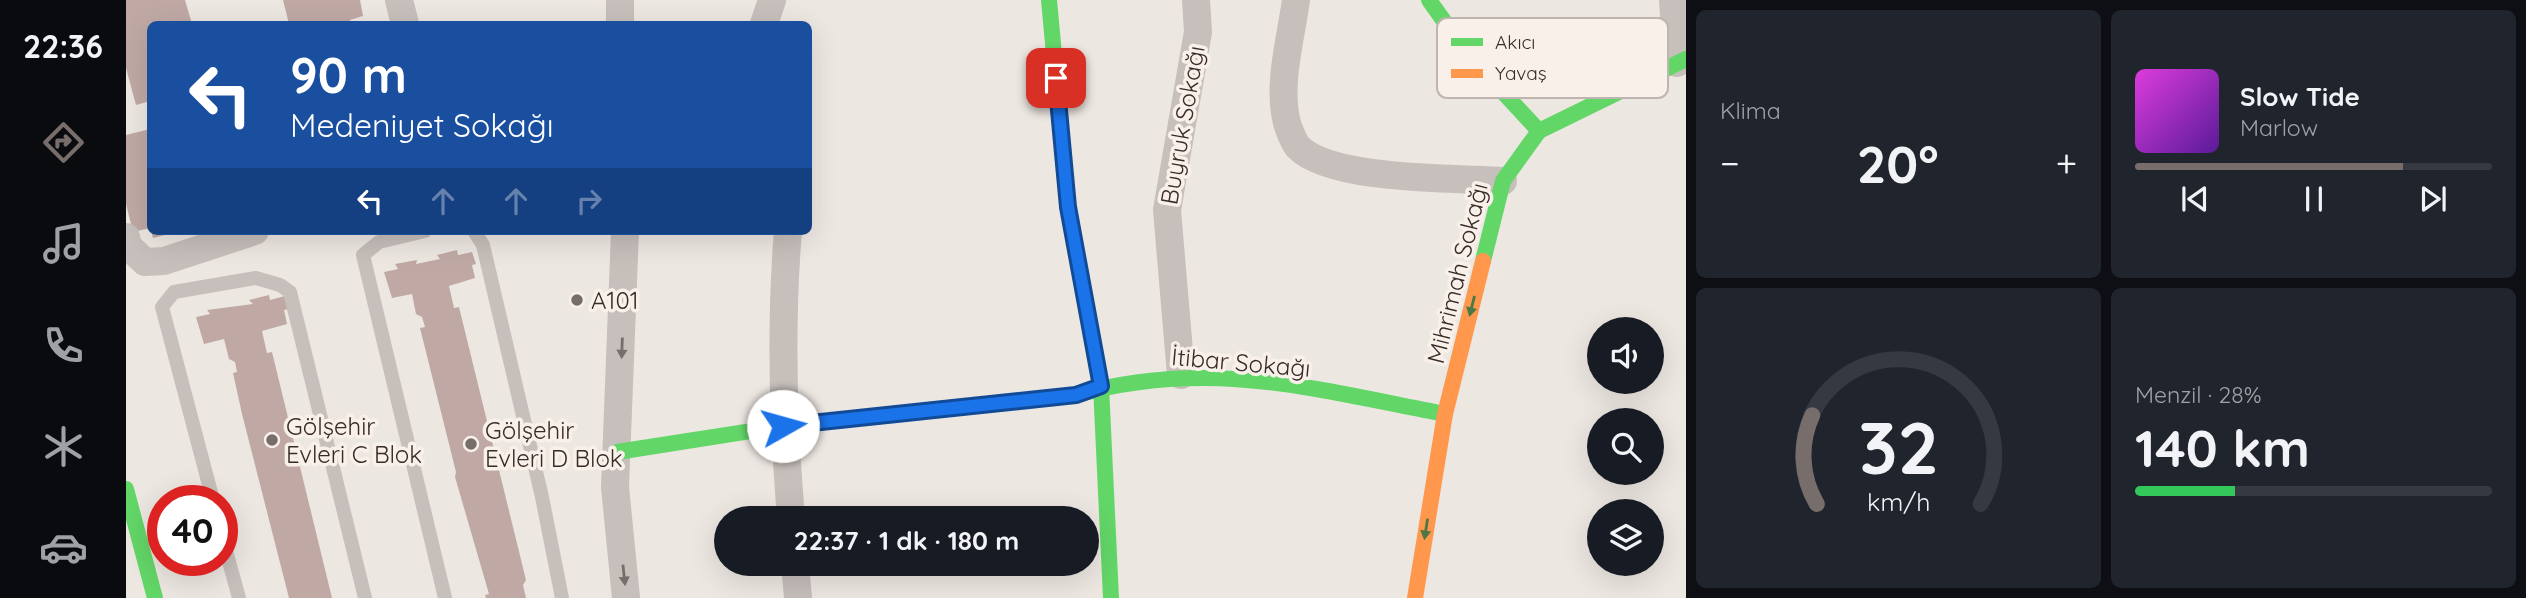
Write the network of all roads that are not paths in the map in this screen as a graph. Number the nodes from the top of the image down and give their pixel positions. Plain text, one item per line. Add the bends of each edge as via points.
1 (399, 0) edge
2 (620, 0) edge
3 (772, 0) edge
4 (1049, 0) edge
5 (1196, 0) edge
6 (1296, 0) edge
7 (1429, 0) edge
8 (1673, 0) edge
9 (1440, 18) edge
10 (404, 21) edge
11 (620, 21) edge
12 (765, 21) edge
13 (1681, 61) edge
14 (1507, 98) edge
15 (1606, 98) edge
16 (1539, 131) junction
17 (1503, 181) junction
18 (243, 235) edge
19 (408, 235) edge
20 (477, 235) edge
21 (625, 235) edge
22 (788, 235) edge
23 (126, 237) edge
24 (1181, 375) junction
25 (1101, 386) junction
26 (1445, 414) junction
27 (783, 426) junction
28 (617, 452) junction
29 (209, 485) edge
30 (126, 489) edge
31 (790, 506) edge
32 (233, 576) edge
33 (796, 576) edge
34 (155, 598) edge
35 (239, 598) edge
36 (365, 598) edge
37 (445, 598) edge
38 (562, 598) edge
39 (626, 598) edge
40 (798, 598) edge
41 (1111, 598) edge
42 (1415, 598) edge

1 - 10 street
2 - 11 street
3 - 12 street
4 - 25 street via 1068,207
5 - 24 street, Buyruk Sokağı via 1198,32 1167,210
6 - 17 street via 1283,96 1297,147 1321,162 1361,172
7 - 9 street
8 - 13 street
14 - 16 street
15 - 16 street, Mihrimah Sokağı
16 - 17 street, Mihrimah Sokağı
17 -> 26 street, Mihrimah Sokağı
18 - 23 street via 164,261 145,262 128,246
19 - 37 lane via 379,242 363,255
20 - 38 lane via 483,245
21 -> 28 street
22 - 27 street
24 - 25 street, İtibar Sokağı
24 - 26 street, İtibar Sokağı via 1270,383
25 - 27 street, İtibar Sokağı via 1076,395
25 - 41 street
26 -> 42 street, Mihrimah Sokağı
27 - 28 street, İtibar Sokağı
27 - 31 street
28 -> 39 street via 615,487
29 - 36 lane via 162,307 174,292 256,278 290,292
30 - 34 street
32 - 35 lane
33 - 40 street

